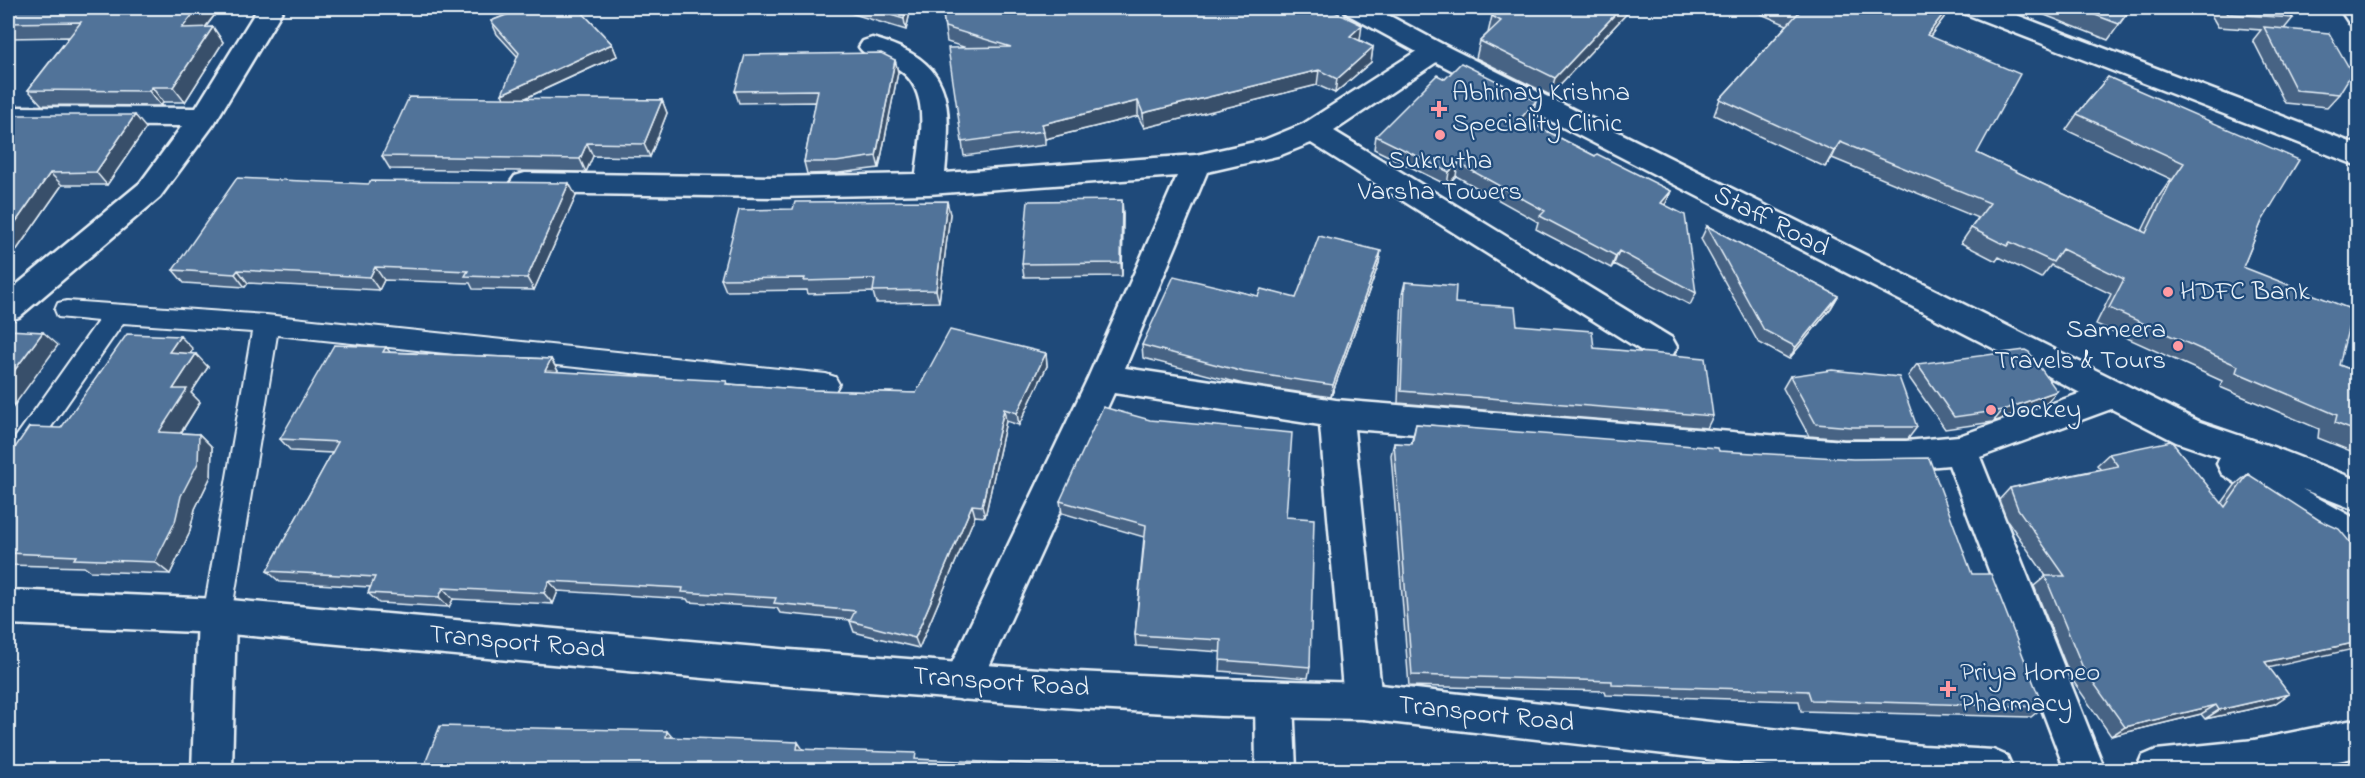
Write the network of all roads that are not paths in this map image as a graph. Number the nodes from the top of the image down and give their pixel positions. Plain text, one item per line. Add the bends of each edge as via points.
1 (271, 8) edge
2 (1356, 8) edge
3 (1975, 8) edge
4 (2352, 8) edge
5 (2358, 17) edge
6 (872, 47) dead end
7 (1435, 51) junction
8 (8, 116) edge
9 (204, 117) junction
10 (1313, 131) junction
11 (2358, 156) edge
12 (1196, 165) junction
13 (501, 183) edge
14 (929, 184) junction
15 (8, 309) edge
16 (67, 310) dead end
17 (116, 315) junction
18 (266, 324) junction
19 (1661, 347) dead end
20 (1104, 378) junction
21 (826, 384) dead end
22 (2113, 395) junction
23 (1336, 414) junction
24 (2188, 432) junction
25 (1960, 450) junction
26 (8, 468) edge
27 (2358, 496) edge
28 (2358, 538) edge
29 (8, 607) edge
30 (217, 616) junction
31 (962, 682) junction
32 (1274, 700) junction
33 (1363, 701) junction
34 (2358, 738) edge
35 (212, 771) edge
36 (1276, 771) edge
37 (1993, 771) edge
38 (2085, 771) edge
39 (2156, 771) edge

1 - 9 street
2 - 7 street, Staff Road
3 - 11 street
4 - 5 street
6 - 14 street via 909,63 922,75 932,93 935,108
7 - 10 street
7 - 22 street, Staff Road
8 - 9 street
9 - 15 street via 150,189
10 - 12 street via 1271,148
10 - 19 street
12 - 14 street
12 - 20 street
13 - 14 street via 773,187
16 - 17 lane
17 - 18 lane
17 - 26 lane
18 - 21 lane
18 - 30 lane
20 - 23 street
20 - 31 street
22 - 24 street, Staff Road
22 - 25 street
23 - 25 street via 1844,455
23 - 33 street
24 - 27 street, Staff Road
24 - 28 street, Staff Road via 2249,475
25 - 38 street
29 - 30 street, Transport Road
30 - 31 street, Transport Road
30 - 35 street
31 - 32 street, Transport Road
32 - 33 street, Transport Road
32 - 36 street
33 - 37 street, Transport Road
34 - 39 street via 2254,759

